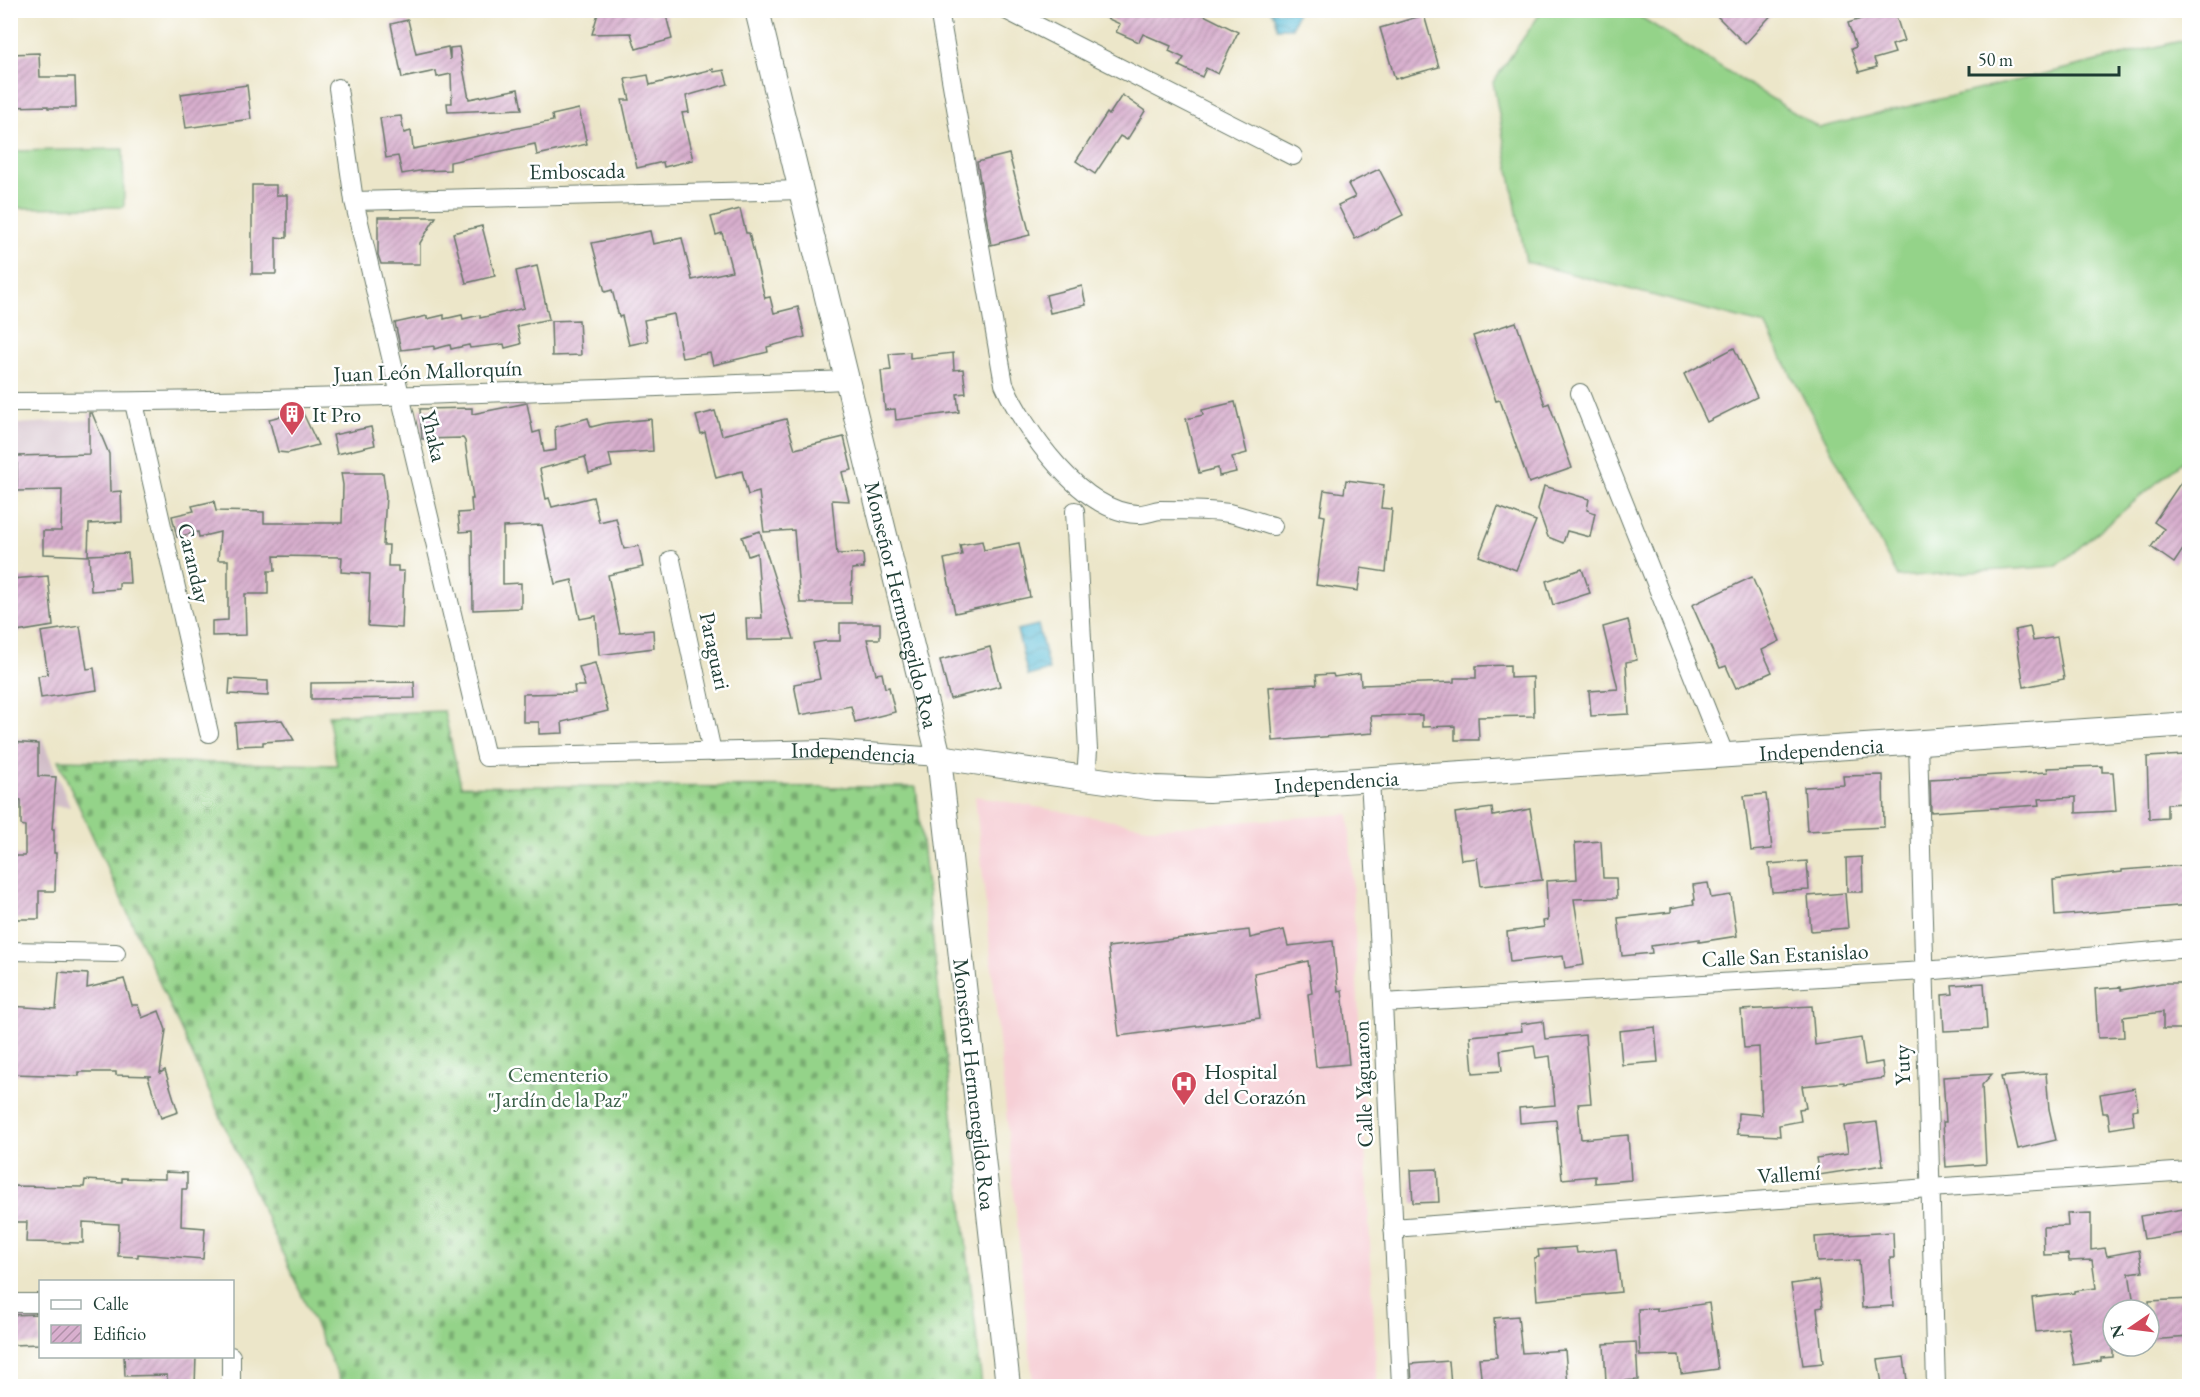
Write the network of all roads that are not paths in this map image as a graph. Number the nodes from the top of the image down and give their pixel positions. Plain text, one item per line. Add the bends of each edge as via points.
1 (757, 10) edge
2 (939, 10) edge
3 (1006, 10) edge
4 (338, 88) dead end
5 (1293, 156) dead end
6 (801, 190) junction
7 (354, 201) junction
8 (847, 380) junction
9 (1580, 393) dead end
10 (400, 396) junction
11 (10, 402) edge
12 (134, 403) junction
13 (1075, 511) dead end
14 (1273, 526) dead end
15 (671, 560) dead end
16 (2190, 724) edge
17 (208, 733) dead end
18 (1918, 742) junction
19 (712, 752) junction
20 (1725, 756) junction
21 (486, 757) joint
22 (939, 757) junction
23 (1086, 779) junction
24 (1370, 780) junction
25 (2190, 948) edge
26 (10, 951) edge
27 (116, 953) dead end
28 (1924, 971) junction
29 (1383, 1003) junction
30 (2190, 1171) edge
31 (1929, 1188) junction
32 (1393, 1228) junction
33 (10, 1303) edge
34 (39, 1304) edge
35 (231, 1358) edge
36 (231, 1386) edge
37 (1008, 1386) edge
38 (1401, 1386) edge
39 (1936, 1386) edge

1 - 6 street, Monseñor Hermenegildo Roa
2 - 14 street via 1004,384 1030,431 1068,478 1107,506 1137,514 1159,510 1228,513
3 - 5 street
4 - 7 street, Yhaka
6 - 7 street, Emboscada
6 - 8 street, Monseñor Hermenegildo Roa
7 - 10 street, Yhaka
8 - 10 street, Juan León Mallorquín
8 - 22 street, Monseñor Hermenegildo Roa
9 - 20 street
10 - 12 street, Juan León Mallorquín
10 - 21 street, Yhaka
11 - 12 street, Juan León Mallorquín
12 - 17 street, Caranday
13 - 23 street via 1088,750
15 - 19 street, Paraguari
16 - 18 street, Independencia
18 - 20 street, Independencia
18 - 28 street, Yuty
19 - 21 street, Independencia
19 - 22 street, Independencia via 824,748
20 - 24 street, Independencia
22 - 23 street, Independencia
22 - 37 street, Monseñor Hermenegildo Roa
23 - 24 street, Independencia via 1209,790
24 - 29 street, Calle Yaguaron
25 - 28 street, Calle San Estanislao
26 - 27 street
28 - 29 street, Calle San Estanislao
28 - 31 street, Yuty
29 - 32 street, Calle Yaguaron
30 - 31 street, Vallemí
31 - 32 street, Vallemí
31 - 39 street, Yuty
32 - 38 street, Calle Yaguaron
33 - 34 street
35 - 36 street

